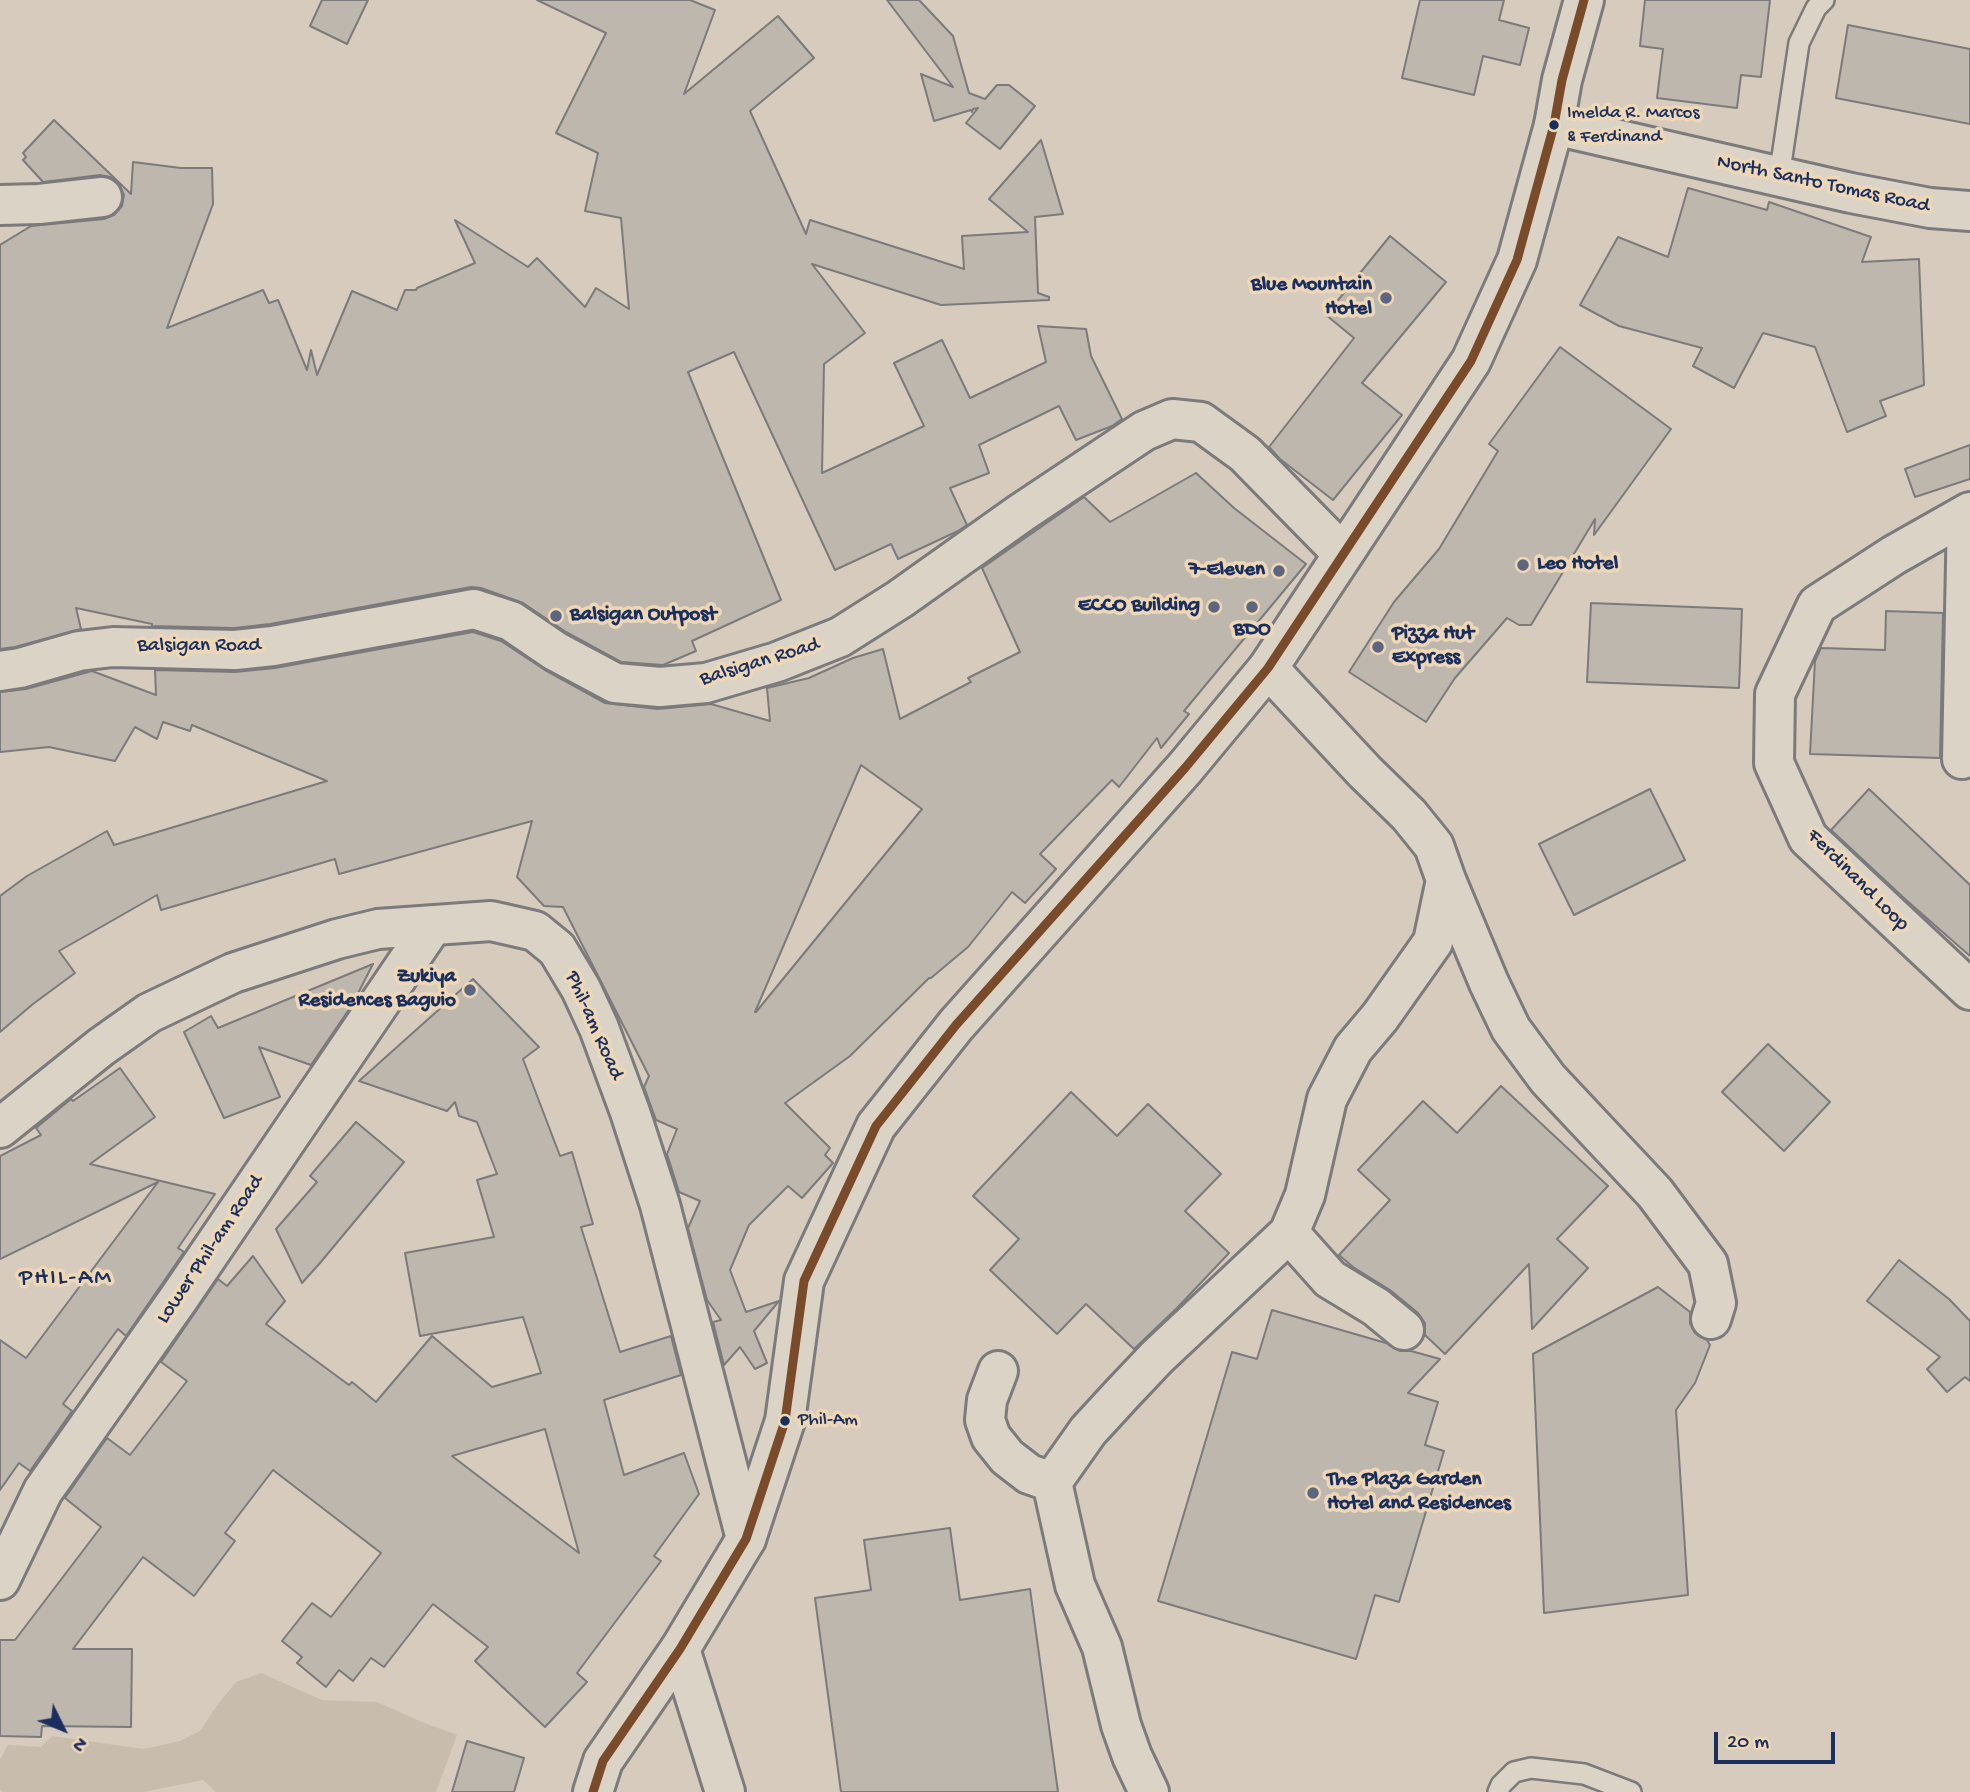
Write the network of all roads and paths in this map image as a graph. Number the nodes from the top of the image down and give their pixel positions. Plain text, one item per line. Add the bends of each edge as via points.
1 (1584, 0) edge
2 (1824, 0) edge
3 (1554, 125) junction
4 (1779, 177) junction
5 (102, 197) dead end
6 (0, 205) edge
7 (1970, 211) edge
8 (1969, 513) edge
9 (1343, 554) junction
10 (1268, 668) junction
11 (0, 671) edge
12 (1962, 759) dead end
13 (1447, 880) junction
14 (432, 926) junction
15 (1970, 990) edge
16 (0, 1128) edge
17 (1289, 1233) junction
18 (1711, 1319) dead end
19 (1404, 1330) dead end
20 (998, 1371) dead end
21 (1052, 1482) junction
22 (746, 1539) junction
23 (0, 1580) edge
24 (680, 1648) junction
25 (593, 1792) edge
26 (725, 1792) edge
27 (1149, 1792) edge
28 (1497, 1792) edge
29 (1631, 1792) edge

1 - 3 street
2 - 4 lane via 1799,43
3 - 4 street, North Santo Tomas Road
3 - 9 street via 1517,260 1471,361
4 - 7 street, North Santo Tomas Road via 1930,208
5 - 6 street
8 - 12 street
8 - 15 street, Ferdinand Loop via 1817,605 1775,694 1774,763 1808,838
9 - 10 street
9 - 11 street, Balsigan Road via 1245,454 1201,422 1172,419 1121,446 840,637 706,683 660,687 615,683 555,652 511,621 474,609 272,646 234,650 113,647
10 - 13 street via 1409,814 1434,846
10 - 22 street via 956,1025 876,1126 804,1281 785,1421
13 - 17 street via 1433,942 1353,1049 1327,1100 1305,1195
13 - 18 street via 1511,1028 1548,1079 1655,1193 1708,1264 1716,1303
14 - 16 street, Phil-am Road via 377,929 233,973 149,1013
14 - 22 street, Phil-am Road via 491,921 535,931 556,949 581,989 621,1088 660,1205
14 - 23 street, Lower Phil-am Road via 43,1491
17 - 19 street via 1330,1279
17 - 21 street via 1131,1384 1088,1431
20 - 21 street via 987,1400 985,1420 991,1437 1029,1475
21 - 27 street via 1075,1585 1102,1647 1121,1725
22 - 24 street
24 - 25 street via 603,1761
24 - 26 street
28 - 29 lane via 1514,1772 1531,1768 1584,1774

